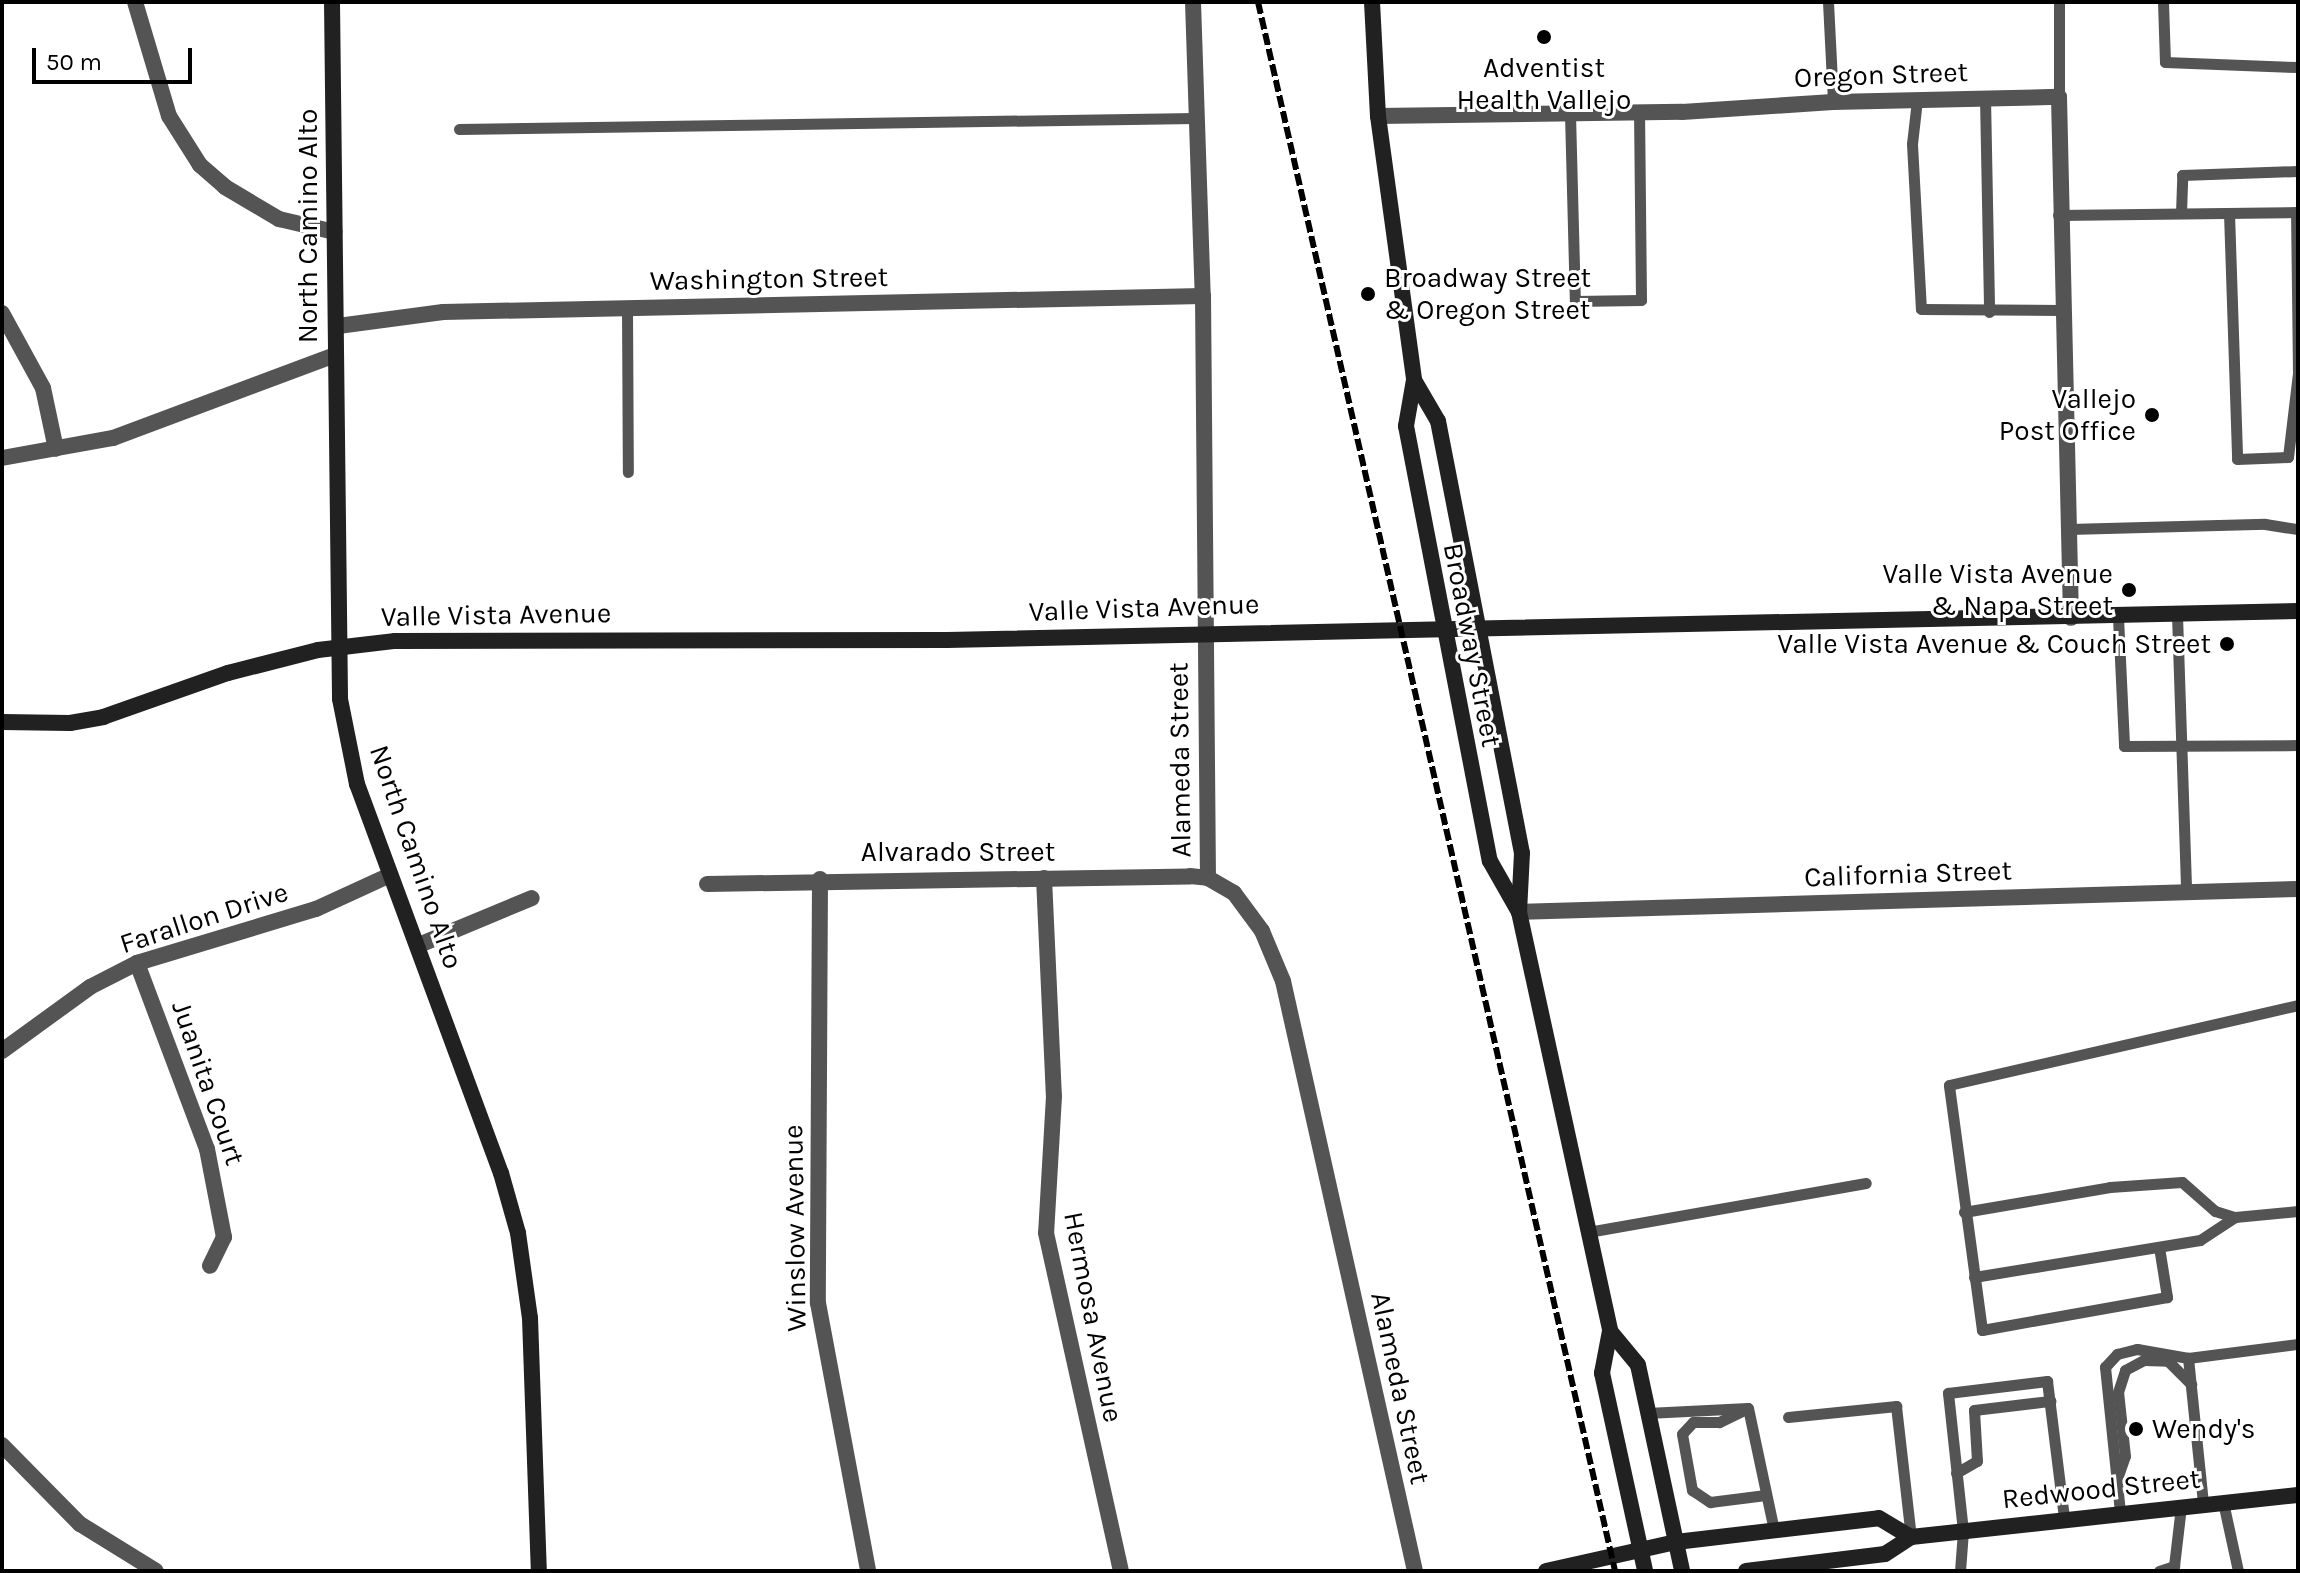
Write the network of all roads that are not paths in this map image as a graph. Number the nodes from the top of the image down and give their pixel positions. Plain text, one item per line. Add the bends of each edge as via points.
1 (135, 2) edge
2 (332, 2) edge
3 (1193, 2) edge
4 (1372, 2) edge
5 (1828, 2) edge
6 (2059, 2) edge
7 (2163, 2) edge
8 (2298, 67) edge
9 (1985, 97) junction
10 (2059, 97) junction
11 (1917, 100) junction
12 (1833, 102) junction
13 (1639, 113) junction
14 (1570, 114) junction
15 (1378, 116) junction
16 (1195, 118) junction
17 (459, 129) dead end
18 (2298, 171) edge
19 (2297, 212) edge
20 (2181, 213) junction
21 (2229, 213) junction
22 (2058, 215) junction
23 (335, 232) junction
24 (1203, 296) junction
25 (627, 308) junction
26 (2062, 310) junction
27 (1989, 312) junction
28 (2, 313) edge
29 (338, 326) junction
30 (335, 355) junction
31 (1414, 380) junction
32 (56, 449) junction
33 (2, 458) edge
34 (628, 472) dead end
35 (2069, 529) junction
36 (2298, 529) edge
37 (2298, 611) edge
38 (2177, 615) junction
39 (2118, 617) junction
40 (2071, 618) junction
41 (1441, 630) junction
42 (1476, 630) junction
43 (1204, 631) junction
44 (339, 647) junction
45 (2, 722) edge
46 (2298, 745) edge
47 (2181, 746) junction
48 (390, 875) junction
49 (1044, 878) junction
50 (1208, 878) junction
51 (820, 879) junction
52 (707, 884) dead end
53 (2298, 889) edge
54 (2186, 892) junction
55 (532, 898) dead end
56 (1519, 912) junction
57 (419, 945) junction
58 (137, 963) junction
59 (2298, 1005) edge
60 (2, 1051) edge
61 (1866, 1183) dead end
62 (2298, 1211) edge
63 (1964, 1212) junction
64 (2235, 1217) junction
65 (1588, 1232) junction
66 (2159, 1247) junction
67 (210, 1266) dead end
68 (1974, 1277) junction
69 (1610, 1331) junction
70 (2298, 1344) edge
71 (2188, 1358) junction
72 (2191, 1384) junction
73 (2050, 1401) junction
74 (1748, 1408) junction
75 (1647, 1413) junction
76 (1788, 1417) dead end
77 (2, 1445) edge
78 (1956, 1473) junction
79 (2117, 1478) junction
80 (1766, 1495) junction
81 (2298, 1495) edge
82 (2223, 1502) junction
83 (2203, 1503) junction
84 (2181, 1506) junction
85 (2120, 1512) junction
86 (2064, 1517) junction
87 (1774, 1530) junction
88 (1963, 1531) junction
89 (1911, 1537) junction
90 (1676, 1542) junction
91 (1640, 1549) junction
92 (156, 1571) edge
93 (539, 1571) edge
94 (868, 1571) edge
95 (1121, 1571) edge
96 (1415, 1571) edge
97 (1546, 1571) edge
98 (1645, 1571) edge
99 (1682, 1571) edge
100 (1746, 1571) edge
101 (1960, 1571) edge
102 (2159, 1571) edge
103 (2238, 1571) edge

1 - 23 street via 169,116 200,165 225,187 279,219
2 - 23 street, North Camino Alto
3 - 16 street, Alameda Street
4 - 15 street, Broadway Street
5 - 12 lane
6 - 10 lane
7 - 8 lane via 2165,62
9 - 10 street, Oregon Street
9 - 11 street, Oregon Street
9 - 27 lane
10 - 22 street
11 - 12 street, Oregon Street
11 - 27 lane via 1912,144 1921,309
12 - 13 street, Oregon Street
13 - 14 street, Oregon Street
13 - 14 lane via 1641,300 1575,301
14 - 15 street, Oregon Street
15 - 31 street, Broadway Street
16 - 17 lane
16 - 24 street, Alameda Street
18 - 20 lane via 2182,175
19 - 21 lane
19 - 21 lane via 2298,373 2288,457 2237,459
20 - 21 lane
20 - 22 lane
22 - 26 street
23 - 29 street, North Camino Alto
24 - 25 street, Washington Street
24 - 43 street, Alameda Street
25 - 29 street, Washington Street via 443,312
25 - 34 lane
26 - 27 lane
26 - 35 street
28 - 32 street via 43,388
29 - 30 street, North Camino Alto
30 - 32 street via 153,424
30 - 44 street, North Camino Alto
31 - 41 street, Broadway Street via 1406,426
31 - 42 street, Broadway Street via 1438,421
32 - 33 street
35 - 36 lane via 2265,524
35 - 40 street
37 - 38 street, Valle Vista Avenue
38 - 39 street, Valle Vista Avenue
38 - 47 lane
39 - 40 street, Valle Vista Avenue
39 - 47 lane via 2124,746
40 - 42 street, Valle Vista Avenue
41 - 42 street, Valle Vista Avenue
41 - 43 street, Valle Vista Avenue
41 - 56 street, Broadway Street via 1490,861
42 - 56 street, Broadway Street via 1522,853
43 - 44 street, Valle Vista Avenue via 947,640 426,640
43 - 50 street, Alameda Street
44 - 45 street, Valle Vista Avenue via 228,673 103,717 70,723
44 - 48 street, North Camino Alto via 340,699 357,784
46 - 47 lane
47 - 54 lane
48 - 57 street, North Camino Alto
48 - 58 street, Farallon Drive via 316,909
49 - 50 street, Alvarado Street
49 - 51 street, Alvarado Street
49 - 95 street, Hermosa Avenue via 1054,1096 1046,1233
50 - 96 street, Alameda Street via 1234,893 1262,931 1283,981
51 - 52 street, Alvarado Street
51 - 94 street, Winslow Avenue via 818,1303
53 - 54 street, California Street
54 - 56 street, California Street
55 - 57 street
56 - 65 street, Broadway Street
57 - 93 street, North Camino Alto via 518,1233 530,1318
58 - 60 street, Farallon Drive via 90,987
58 - 67 street, Juanita Court via 211,1164 224,1237
59 - 63 lane via 1949,1085
61 - 65 lane
62 - 64 lane
63 - 64 lane via 2110,1187 2182,1182 2215,1211
63 - 68 lane
64 - 66 lane via 2200,1240
65 - 69 street, Broadway Street
66 - 68 lane
66 - 68 lane via 2167,1297 1982,1330
69 - 75 street, Broadway Street via 1638,1365
69 - 91 street, Broadway Street via 1602,1373
70 - 71 lane
71 - 72 lane
71 - 79 lane via 2137,1349 2117,1354 2105,1367
72 - 79 lane via 2168,1361 2144,1360 2125,1370 2118,1392 2125,1456
72 - 83 lane
73 - 78 lane via 1974,1410 1977,1461
73 - 78 lane via 2047,1381 1948,1393
73 - 86 lane
74 - 75 lane
74 - 80 lane
74 - 80 lane via 1719,1422 1693,1422 1682,1434 1692,1490 1710,1502
75 - 90 street, Broadway Street
76 - 89 lane via 1896,1406
77 - 92 street via 80,1524
78 - 88 lane
79 - 85 lane
80 - 87 lane
81 - 82 street, Redwood Street
82 - 83 street, Redwood Street
82 - 103 lane
83 - 84 street, Redwood Street
84 - 85 street, Redwood Street
84 - 102 lane via 2174,1566
85 - 86 street, Redwood Street
86 - 88 street, Redwood Street
87 - 89 street via 1879,1518
87 - 90 street
88 - 89 street, Redwood Street
88 - 101 lane
89 - 100 street, Redwood Street via 1885,1554
90 - 91 street
90 - 99 street, Broadway Street
91 - 97 street
91 - 98 street, Broadway Street

